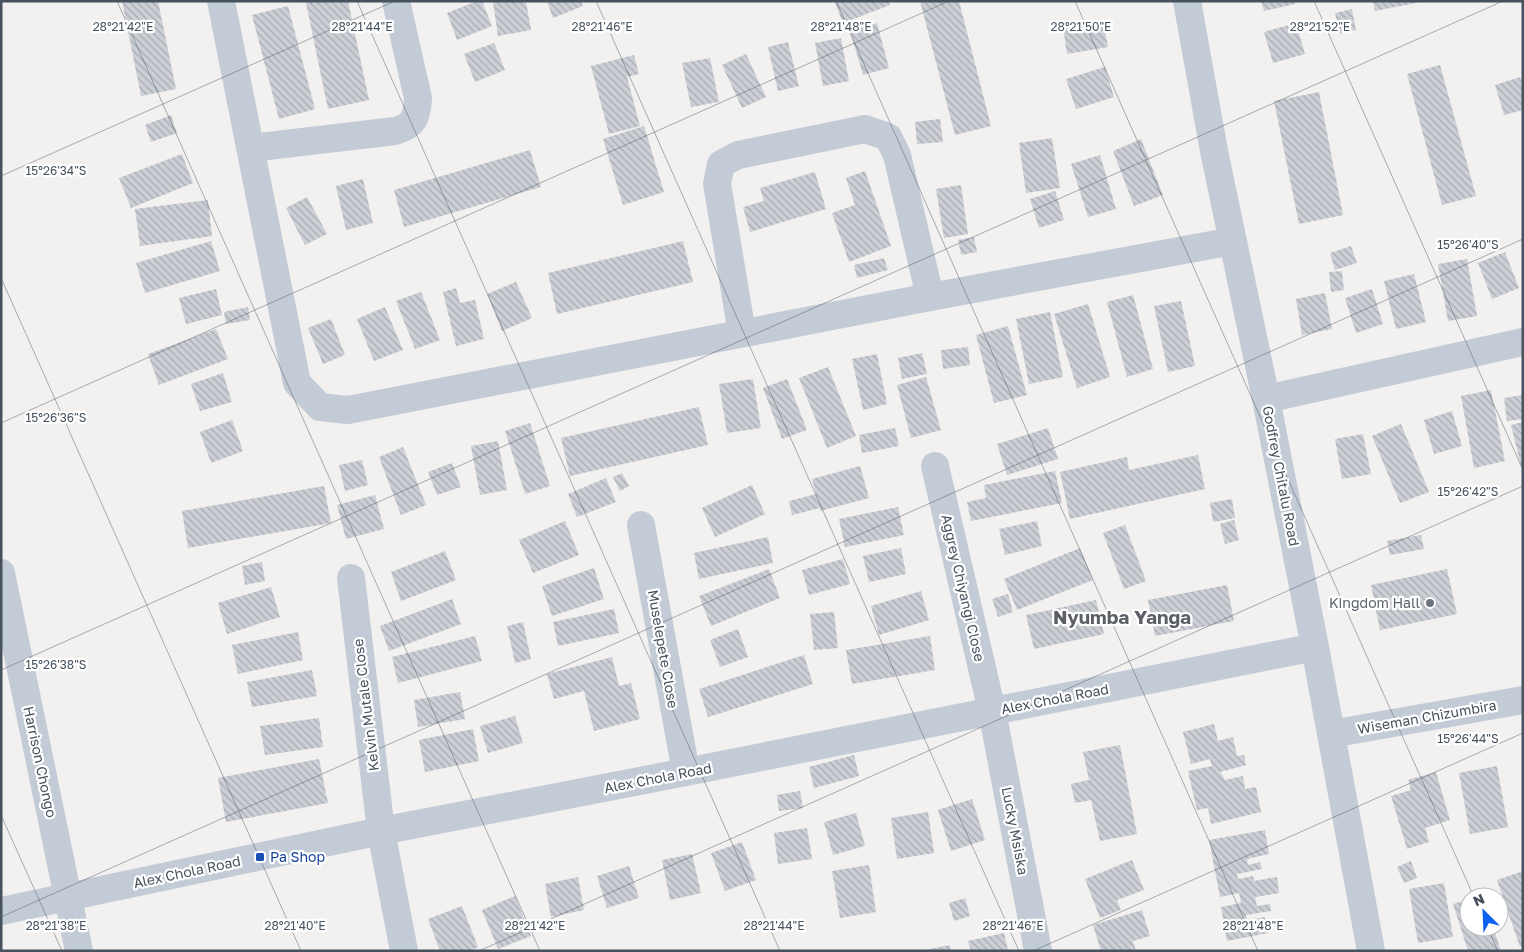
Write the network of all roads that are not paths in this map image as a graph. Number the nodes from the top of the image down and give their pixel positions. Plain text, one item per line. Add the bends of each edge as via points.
1 (221, 1) edge
2 (396, 1) edge
3 (1188, 1) edge
4 (250, 148) junction
5 (1233, 241) junction
6 (930, 297) junction
7 (742, 333) junction
8 (1523, 342) edge
9 (1266, 399) junction
10 (935, 466) dead end
11 (641, 525) dead end
12 (1, 573) edge
13 (351, 578) dead end
14 (1315, 646) junction
15 (1523, 700) edge
16 (992, 711) junction
17 (1331, 734) junction
18 (686, 772) junction
19 (381, 831) junction
20 (68, 898) junction
21 (1, 911) edge
22 (79, 951) edge
23 (404, 951) edge
24 (1038, 951) edge
25 (1371, 951) edge

1 - 4 street
2 - 4 street via 418,98 414,121 395,131
3 - 5 street, Godfrey Chitalu Road
4 - 7 street via 297,383 320,407 348,410
5 - 6 street
5 - 9 street, Godfrey Chitalu Road
6 - 7 street
6 - 7 street via 897,155 888,137 865,129 738,155 721,164 717,184
8 - 9 street
9 - 14 street, Godfrey Chitalu Road
10 - 16 street, Aggrey Chiyangi Close
11 - 18 street, Muselepete Close
12 - 20 street, Harrison Chongo
13 - 19 street, Kelvin Mutale Close
14 - 16 street, Alex Chola Road
14 - 17 street, Godfrey Chitalu Road
15 - 17 street, Wiseman Chizumbira
16 - 18 street, Alex Chola Road
16 - 24 street, Lucky Msiska
17 - 25 street, Godfrey Chitalu Road
18 - 19 street, Alex Chola Road
19 - 20 street, Alex Chola Road
19 - 23 street, Kelvin Mutale Close
20 - 21 street, Alex Chola Road
20 - 22 street, Harrison Chongo

